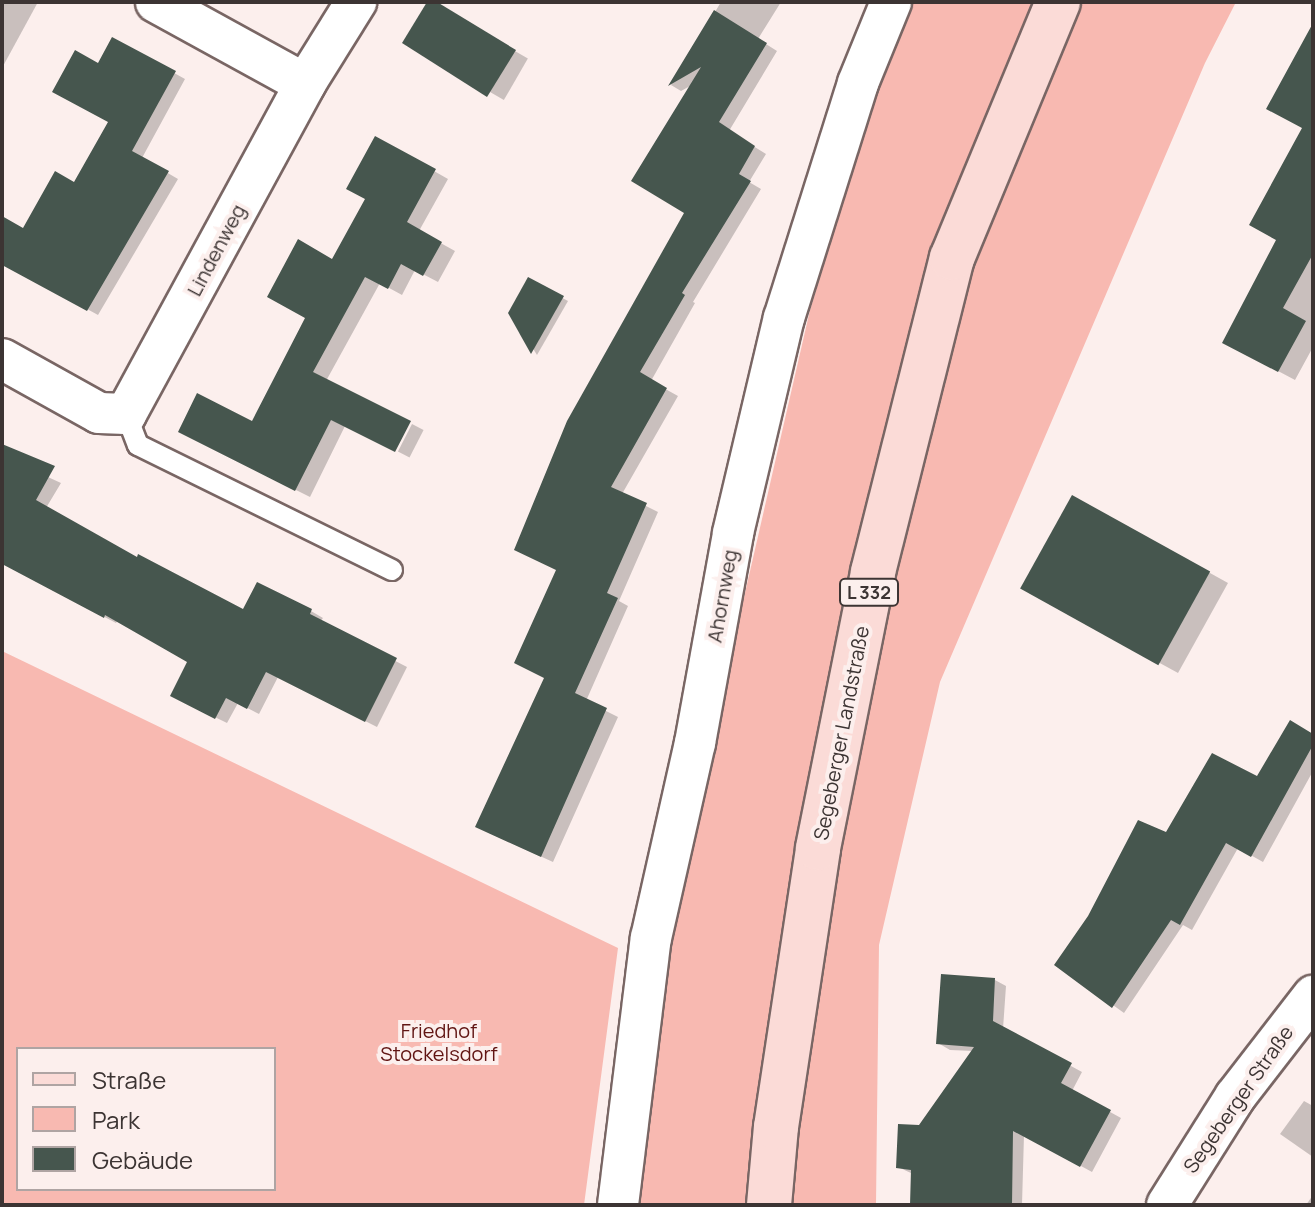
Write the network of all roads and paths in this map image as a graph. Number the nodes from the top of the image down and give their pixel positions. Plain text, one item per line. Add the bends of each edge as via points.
1 (156, 2) edge
2 (356, 2) edge
3 (891, 2) edge
4 (1058, 2) edge
5 (305, 84) junction
6 (2, 359) edge
7 (126, 414) junction
8 (392, 570) dead end
9 (1313, 996) edge
10 (618, 1205) edge
11 (769, 1205) edge
12 (1167, 1205) edge

1 - 5 street
2 - 5 street, Lindenweg
3 - 10 street, Ahornweg via 858,83 784,318 733,533 695,743 651,938
4 - 11 main road, Segeberger Landstraße / L 332 via 952,258 873,572 818,848
5 - 7 street, Lindenweg
6 - 7 street via 99,413
7 - 8 lane via 138,445
9 - 12 street, Segeberger Straße via 1235,1097

